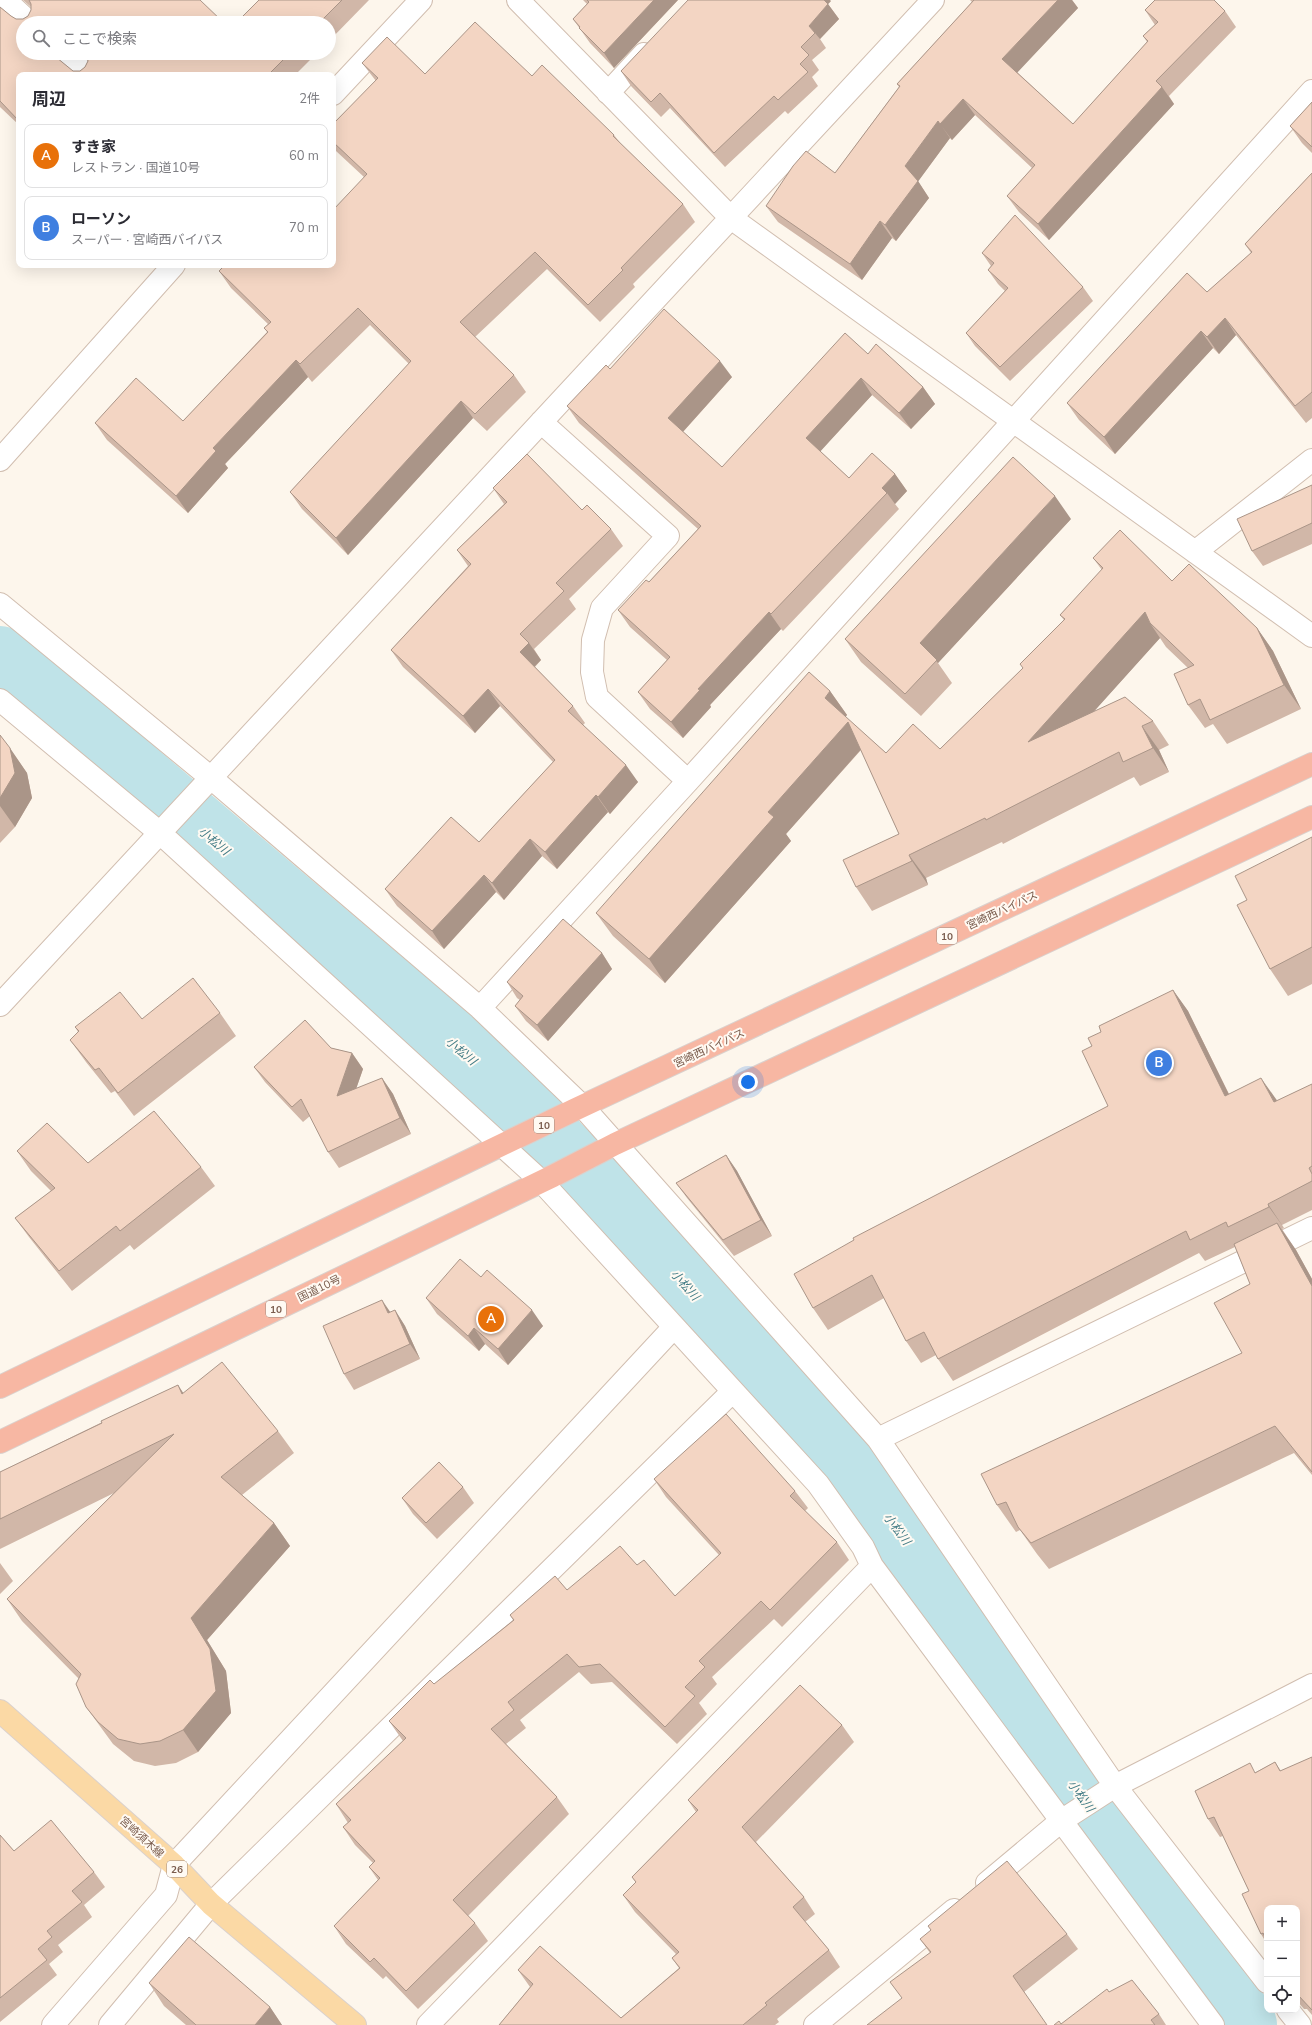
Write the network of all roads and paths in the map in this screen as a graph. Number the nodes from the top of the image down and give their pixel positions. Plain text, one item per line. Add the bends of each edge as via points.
1 (4, 0) edge
2 (421, 0) edge
3 (518, 0) edge
4 (933, 0) edge
5 (22, 16) edge
6 (657, 40) edge
7 (70, 60) edge
8 (84, 72) edge
9 (336, 91) edge
10 (1312, 91) edge
11 (608, 92) junction
12 (731, 218) junction
13 (171, 268) edge
14 (1013, 421) junction
15 (541, 422) junction
16 (0, 460) edge
17 (1312, 460) edge
18 (1194, 552) junction
19 (0, 604) edge
20 (1312, 636) edge
21 (0, 700) edge
22 (1312, 764) edge
23 (210, 778) junction
24 (688, 781) junction
25 (1312, 817) edge
26 (160, 833) junction
27 (0, 1006) edge
28 (480, 1008) junction
29 (578, 1109) junction
30 (508, 1143) junction
31 (611, 1146) junction
32 (547, 1178) junction
33 (1312, 1228) edge
34 (674, 1327) junction
35 (0, 1387) edge
36 (732, 1392) junction
37 (878, 1439) junction
38 (0, 1442) edge
39 (872, 1566) junction
40 (1312, 1686) edge
41 (0, 1711) edge
42 (1115, 1786) junction
43 (1061, 1821) junction
44 (174, 1865) junction
45 (211, 1904) junction
46 (1264, 1978) edge
47 (1290, 2013) edge
48 (53, 2025) edge
49 (110, 2025) edge
50 (355, 2025) edge
51 (428, 2025) edge
52 (815, 2025) edge
53 (1213, 2025) edge
54 (1300, 2025) edge

1 - 5 street
2 - 9 street
3 - 11 street
4 - 12 street
6 - 11 street
7 - 8 street
10 - 14 street
11 - 12 street
12 - 14 street
12 - 15 street
13 - 16 street
14 - 18 street
14 - 24 street
15 - 23 street
15 - 24 street via 668,536 602,608 593,640 592,672 597,697
17 - 18 street
18 - 20 street
19 - 23 street
21 - 26 street
22 - 29 highway, 宮崎西バイパス / 10
23 - 26 street
23 - 28 street
24 - 28 street
25 - 31 highway, 10
26 - 27 street
26 - 30 street
28 - 29 street
29 - 30 highway, 10
29 - 31 street
30 - 32 street
30 - 35 highway, 10
31 - 32 highway, 国道10号 / 10
31 - 37 street
32 - 34 street
32 - 38 highway, 国道10号 / 10
33 - 37 street
34 - 36 street
34 - 44 street
36 - 39 street via 818,1484 863,1547
36 - 45 street
37 - 42 street
39 - 43 street
39 - 51 street
40 - 42 street
41 - 44 main road, 宮崎須木線 / 26
42 - 43 street
42 - 46 street
43 - 52 street
43 - 53 street
44 - 45 main road, 宮崎須木線 / 26
44 - 48 street via 166,1895
45 - 49 street
45 - 50 main road, 宮崎須木線 / 26
47 - 54 street

